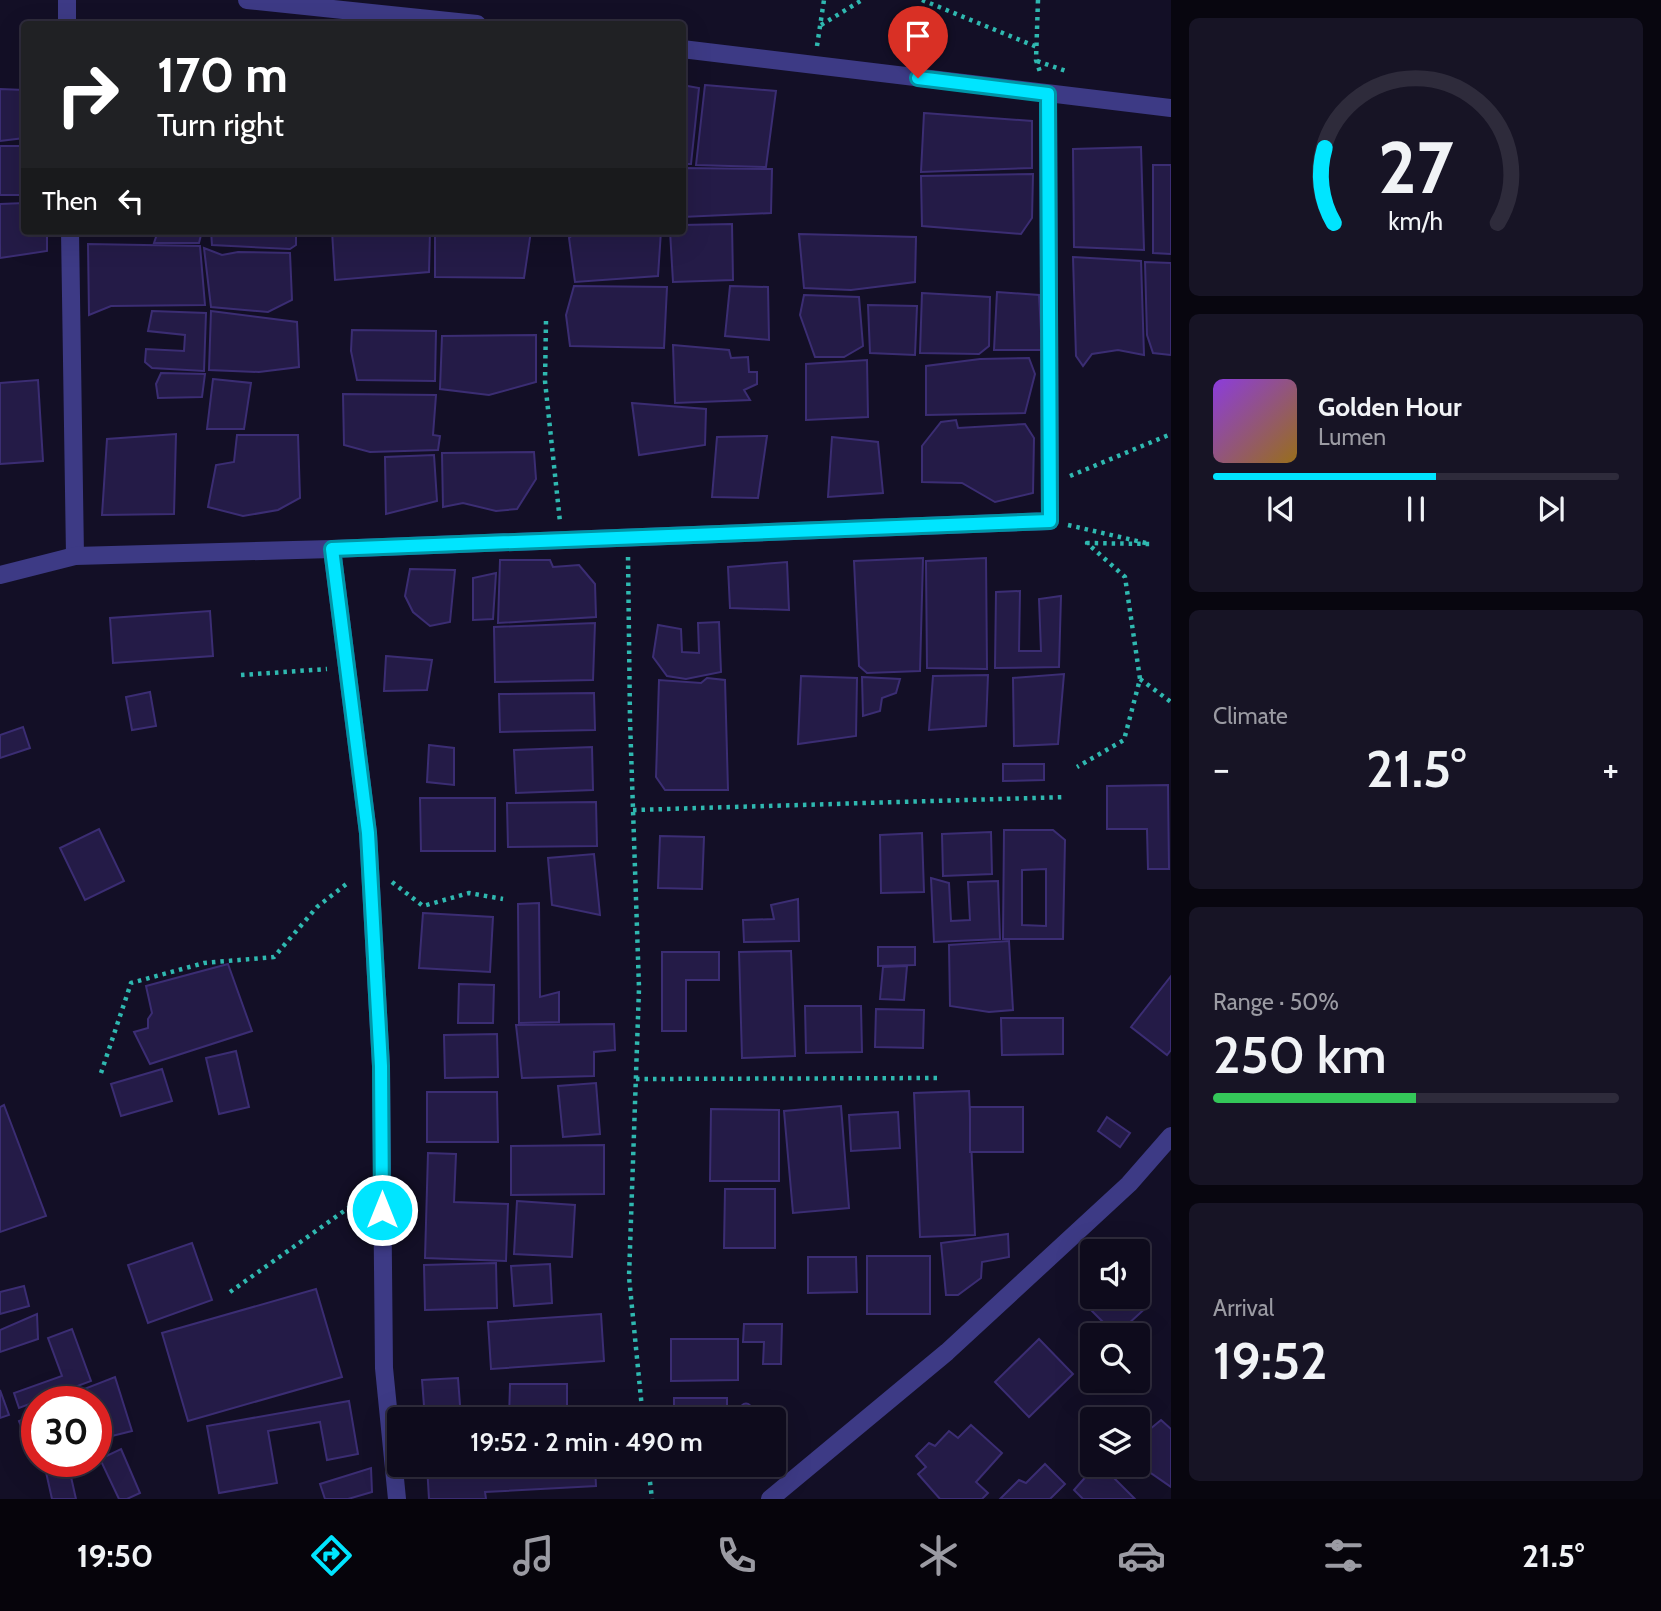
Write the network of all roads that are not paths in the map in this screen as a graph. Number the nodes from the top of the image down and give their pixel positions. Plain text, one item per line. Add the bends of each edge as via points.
1 (67, 0) edge
2 (247, 0) edge
3 (392, 7) edge
4 (68, 21) edge
5 (462, 21) edge
6 (686, 49) edge
7 (1048, 94) junction
8 (1171, 108) edge
9 (70, 235) edge
10 (332, 549) junction
11 (75, 556) junction
12 (0, 575) edge
13 (1171, 1136) edge
14 (397, 1499) edge
15 (769, 1499) edge

1 - 4 street
2 - 3 street
3 - 5 street
6 - 7 street
7 - 8 street
7 - 10 street via 1050,521
9 - 11 street
10 - 11 street
10 - 14 street via 370,865 381,1066 384,1368
11 - 12 street
13 - 15 street via 1129,1184 947,1352

